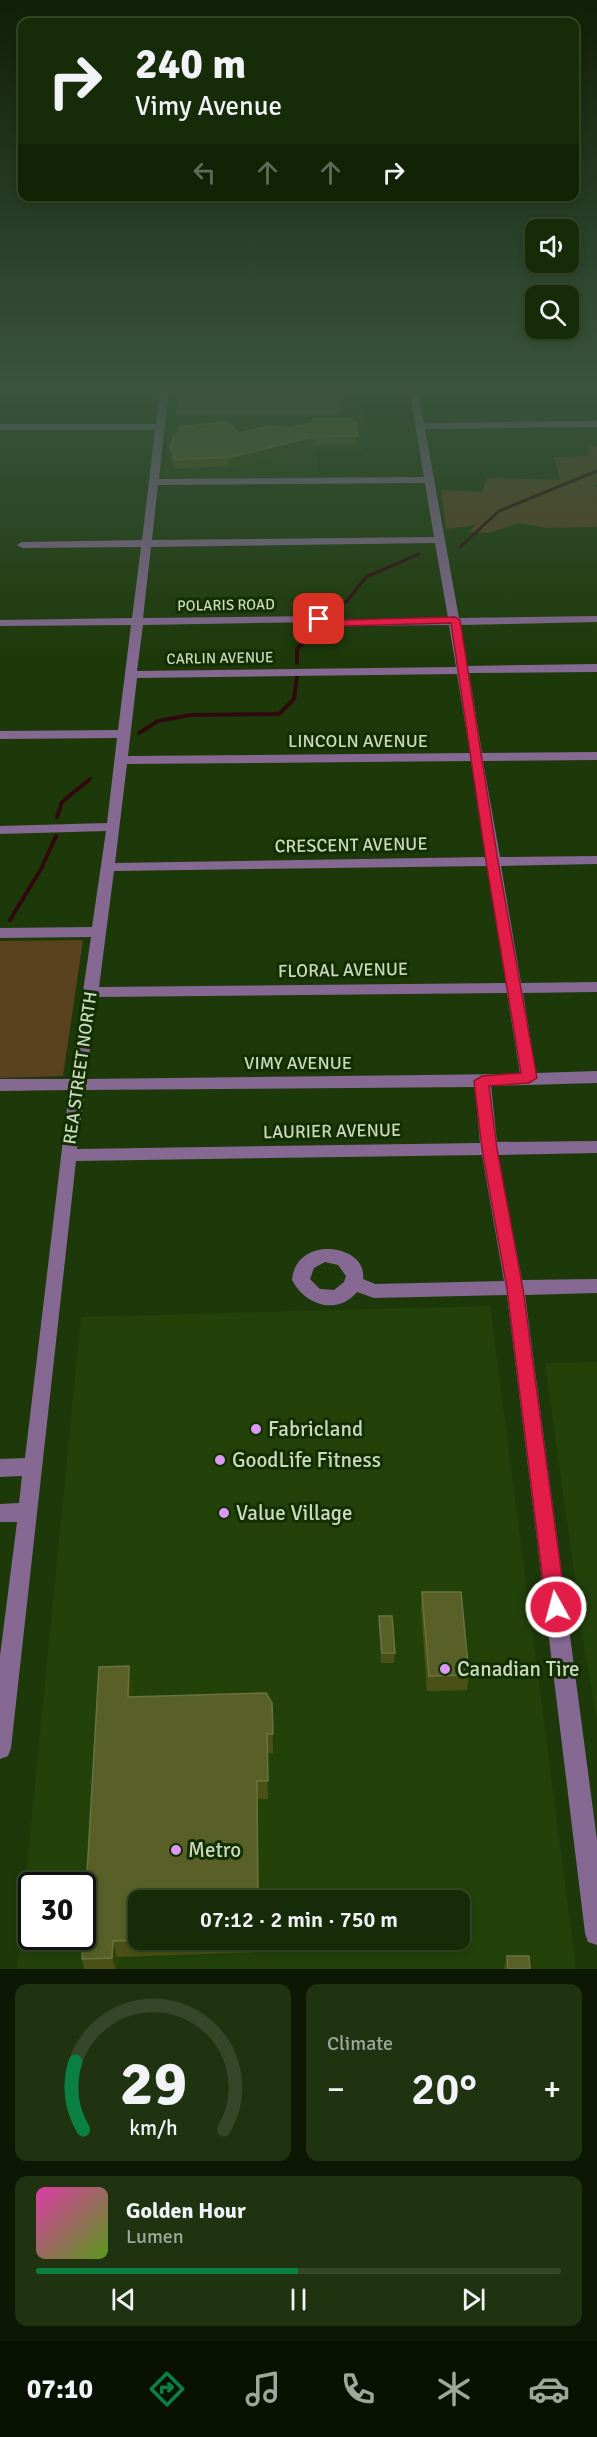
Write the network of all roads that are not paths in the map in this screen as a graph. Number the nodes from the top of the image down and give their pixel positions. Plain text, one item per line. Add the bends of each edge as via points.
1 (431, 480) joint
2 (153, 482) joint
3 (441, 540) junction
4 (146, 543) junction
5 (22, 545) dead end
6 (597, 619) edge
7 (455, 620) junction
8 (138, 622) junction
9 (0, 623) edge
10 (597, 668) edge
11 (464, 670) junction
12 (132, 675) junction
13 (123, 734) junction
14 (0, 735) edge
15 (597, 756) edge
16 (477, 758) junction
17 (120, 760) junction
18 (113, 827) junction
19 (0, 830) edge
20 (597, 860) edge
21 (492, 861) junction
22 (106, 867) junction
23 (100, 932) junction
24 (5, 933) edge
25 (597, 987) edge
26 (514, 988) junction
27 (90, 992) junction
28 (597, 1077) edge
29 (529, 1078) junction
30 (482, 1081) junction
31 (77, 1084) junction
32 (0, 1085) edge
33 (597, 1147) edge
34 (489, 1149) junction
35 (68, 1155) junction
36 (353, 1283) dead end
37 (597, 1286) edge
38 (515, 1289) junction
39 (32, 1467) junction
40 (0, 1468) edge
41 (0, 1512) edge
42 (27, 1512) junction
43 (0, 1748) edge
44 (593, 1883) edge
45 (597, 1933) edge

1 - 2 street
1 - 3 street
2 - 4 street, REA STREET NORTH
3 - 4 street
3 - 7 street
4 - 5 street
4 - 8 street, REA STREET NORTH
6 - 7 street, POLARIS ROAD
7 - 8 street, POLARIS ROAD
7 - 11 street
8 - 9 street, POLARIS ROAD
8 - 12 street, REA STREET NORTH
10 - 11 street, CARLIN AVENUE
11 - 12 street, CARLIN AVENUE
11 - 16 street
12 - 13 street, REA STREET NORTH
13 - 14 street
13 - 17 street, REA STREET NORTH
15 - 16 street, LINCOLN AVENUE
16 - 17 street, LINCOLN AVENUE
16 - 21 street
17 - 18 street, REA STREET NORTH
18 - 19 street
18 - 22 street, REA STREET NORTH
20 - 21 street, CRESCENT AVENUE
21 - 22 street, CRESCENT AVENUE
21 - 26 street
22 - 23 street, REA STREET NORTH
23 - 24 street
23 - 27 street, REA STREET NORTH
25 - 26 street, FLORAL AVENUE
26 - 27 street, FLORAL AVENUE
26 - 29 street
27 - 31 street, REA STREET NORTH
28 - 29 street, VIMY AVENUE
29 - 30 street, VIMY AVENUE
30 - 31 street, VIMY AVENUE
30 - 34 street
31 - 32 street, VIMY AVENUE
31 - 35 street, REA STREET NORTH
33 - 34 street, LAURIER AVENUE
34 - 35 street, LAURIER AVENUE
34 - 38 street
35 - 39 street, REA STREET NORTH
36 - 38 street via 374,1291
37 - 38 street
38 - 44 street
39 - 40 street
39 - 42 street, REA STREET NORTH
41 - 42 street
42 - 43 street, REA STREET NORTH
44 - 45 street

